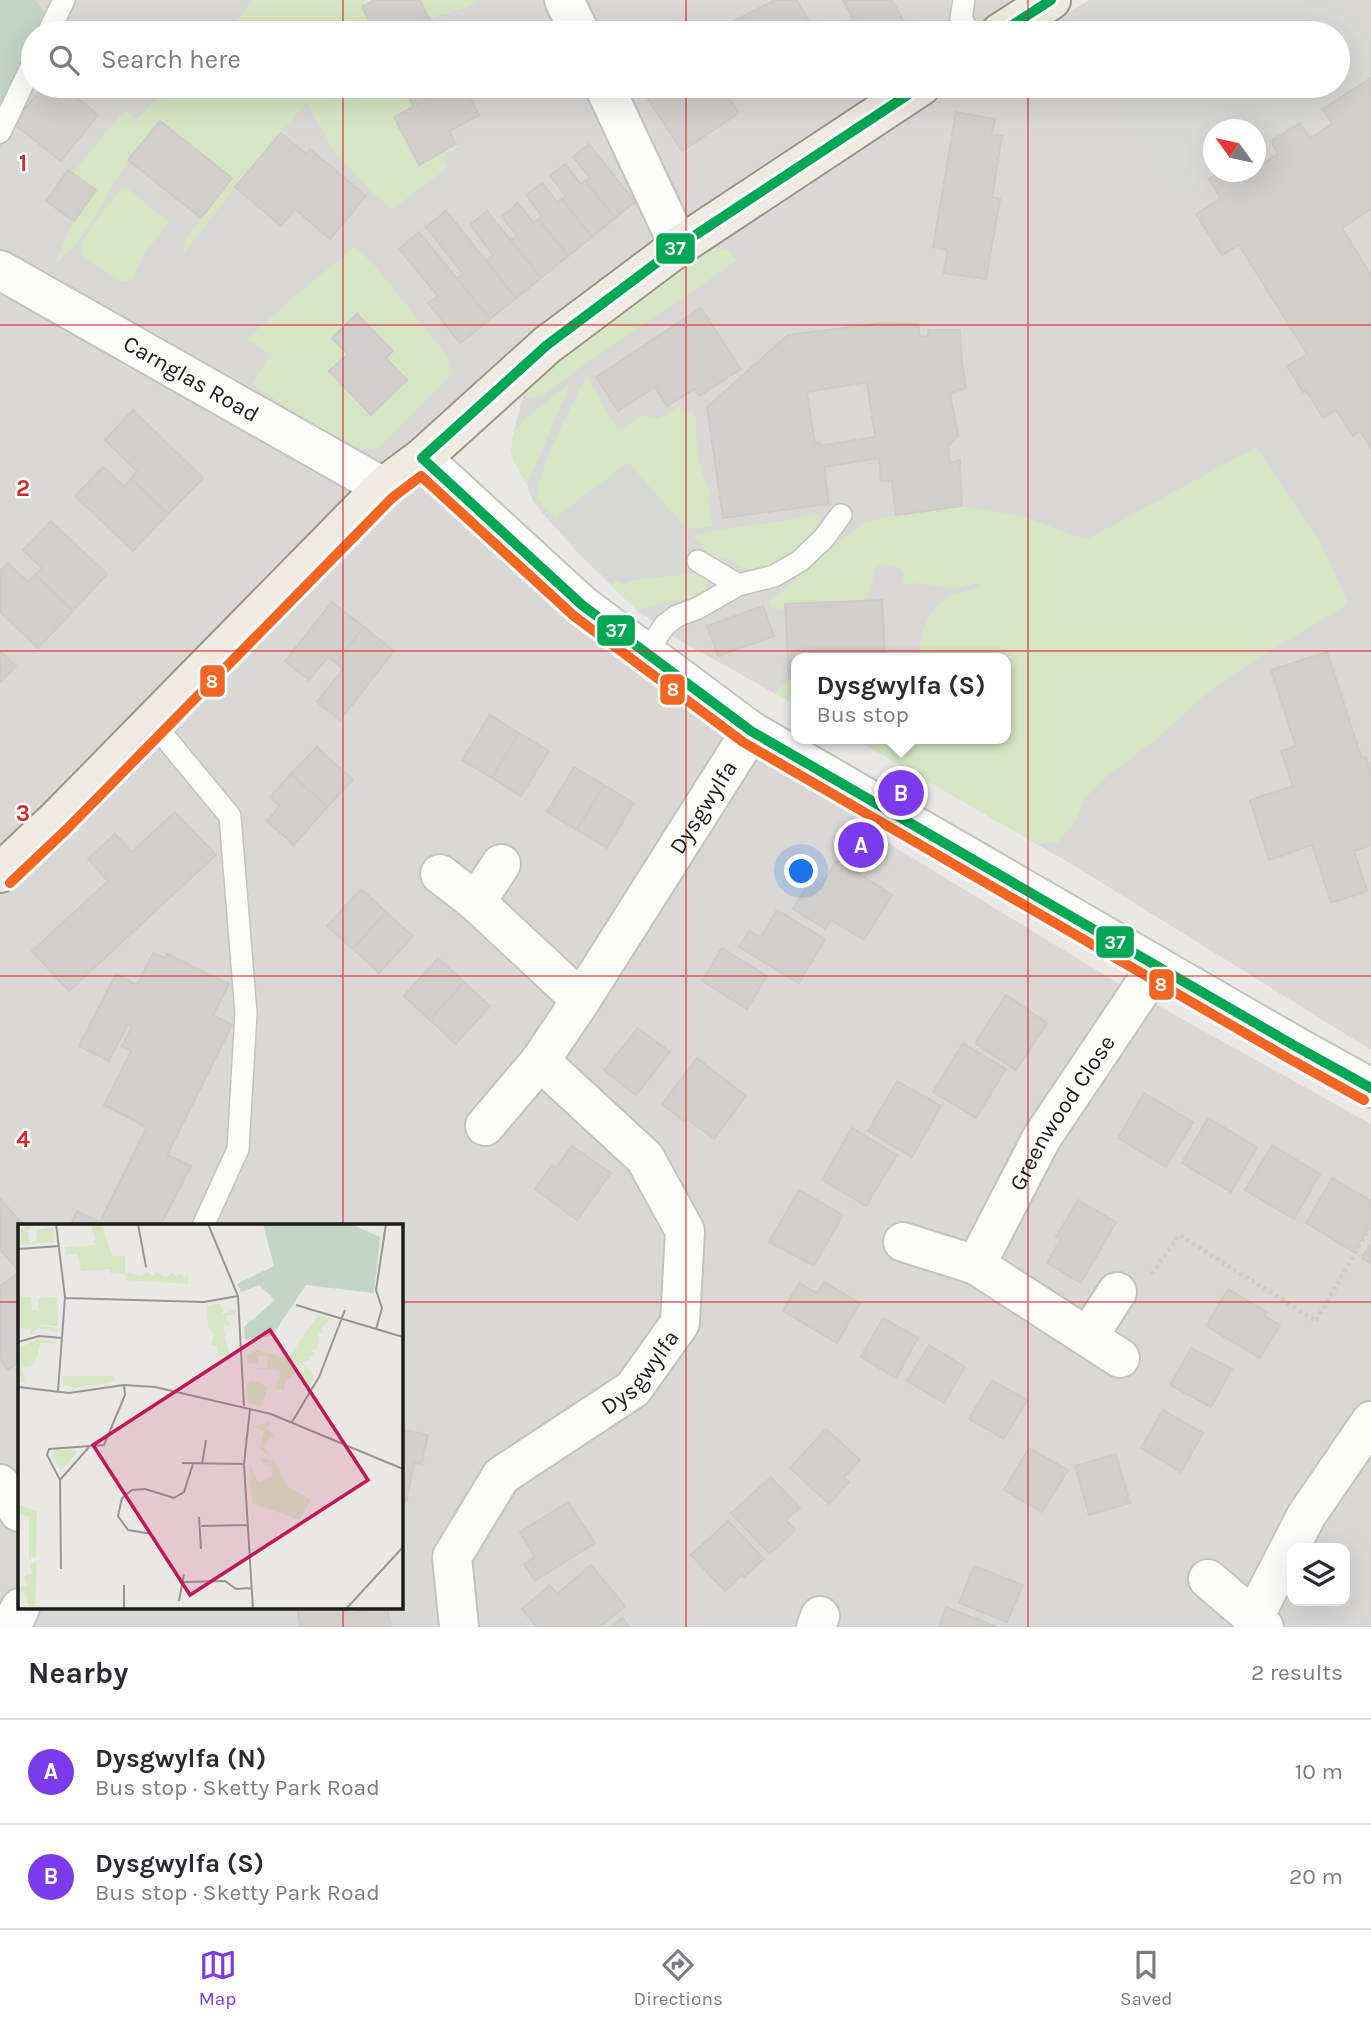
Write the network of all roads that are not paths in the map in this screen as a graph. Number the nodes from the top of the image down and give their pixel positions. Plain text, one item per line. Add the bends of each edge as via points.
1 (64, 0) edge
2 (564, 0) edge
3 (964, 0) edge
4 (1051, 0) edge
5 (54, 21) edge
6 (574, 21) edge
7 (962, 21) edge
8 (1019, 21) edge
9 (21, 88) edge
10 (610, 98) edge
11 (903, 98) edge
12 (0, 132) edge
13 (679, 246) junction
14 (0, 270) edge
15 (422, 458) junction
16 (383, 487) junction
17 (841, 516) dead end
18 (698, 561) dead end
19 (738, 585) junction
20 (646, 653) junction
21 (153, 723) junction
22 (751, 731) junction
23 (501, 864) dead end
24 (0, 873) edge
25 (440, 874) dead end
26 (476, 902) junction
27 (1157, 966) junction
28 (581, 1000) junction
29 (540, 1061) junction
30 (1371, 1088) edge
31 (485, 1126) dead end
32 (204, 1224) edge
33 (903, 1242) dead end
34 (976, 1265) junction
35 (1116, 1292) road end
36 (1088, 1337) junction
37 (1121, 1358) dead end
38 (1371, 1421) edge
39 (0, 1484) edge
40 (18, 1511) edge
41 (1208, 1578) dead end
42 (19, 1610) edge
43 (1259, 1622) edge
44 (10, 1627) edge
45 (458, 1627) edge

1 - 5 lane
2 - 6 street
3 - 7 lane
4 - 8 main road
9 - 12 lane
10 - 13 street
11 - 13 main road
13 - 15 main road via 547,345
14 - 16 street, Carnglas Road
15 - 16 main road
15 - 20 street via 583,606
16 - 21 main road
17 - 19 lane via 800,561 774,576
18 - 19 lane
19 - 20 lane via 677,616
20 - 22 street
21 - 24 main road
21 - 32 lane via 230,816 246,1013 238,1149
22 - 27 street
22 - 28 street, Dysgwylfa
23 - 26 street
25 - 26 street
26 - 28 street
27 - 30 street
27 - 34 street, Greenwood Close via 1041,1139
28 - 29 street, Dysgwylfa
29 - 31 street, Dysgwylfa
29 - 45 street, Dysgwylfa via 645,1158 685,1231 680,1323 633,1389 501,1476 452,1557
33 - 34 street
34 - 36 street
35 - 36 street
36 - 37 street
38 - 43 street via 1306,1516
39 - 40 street
41 - 43 street
42 - 44 street

